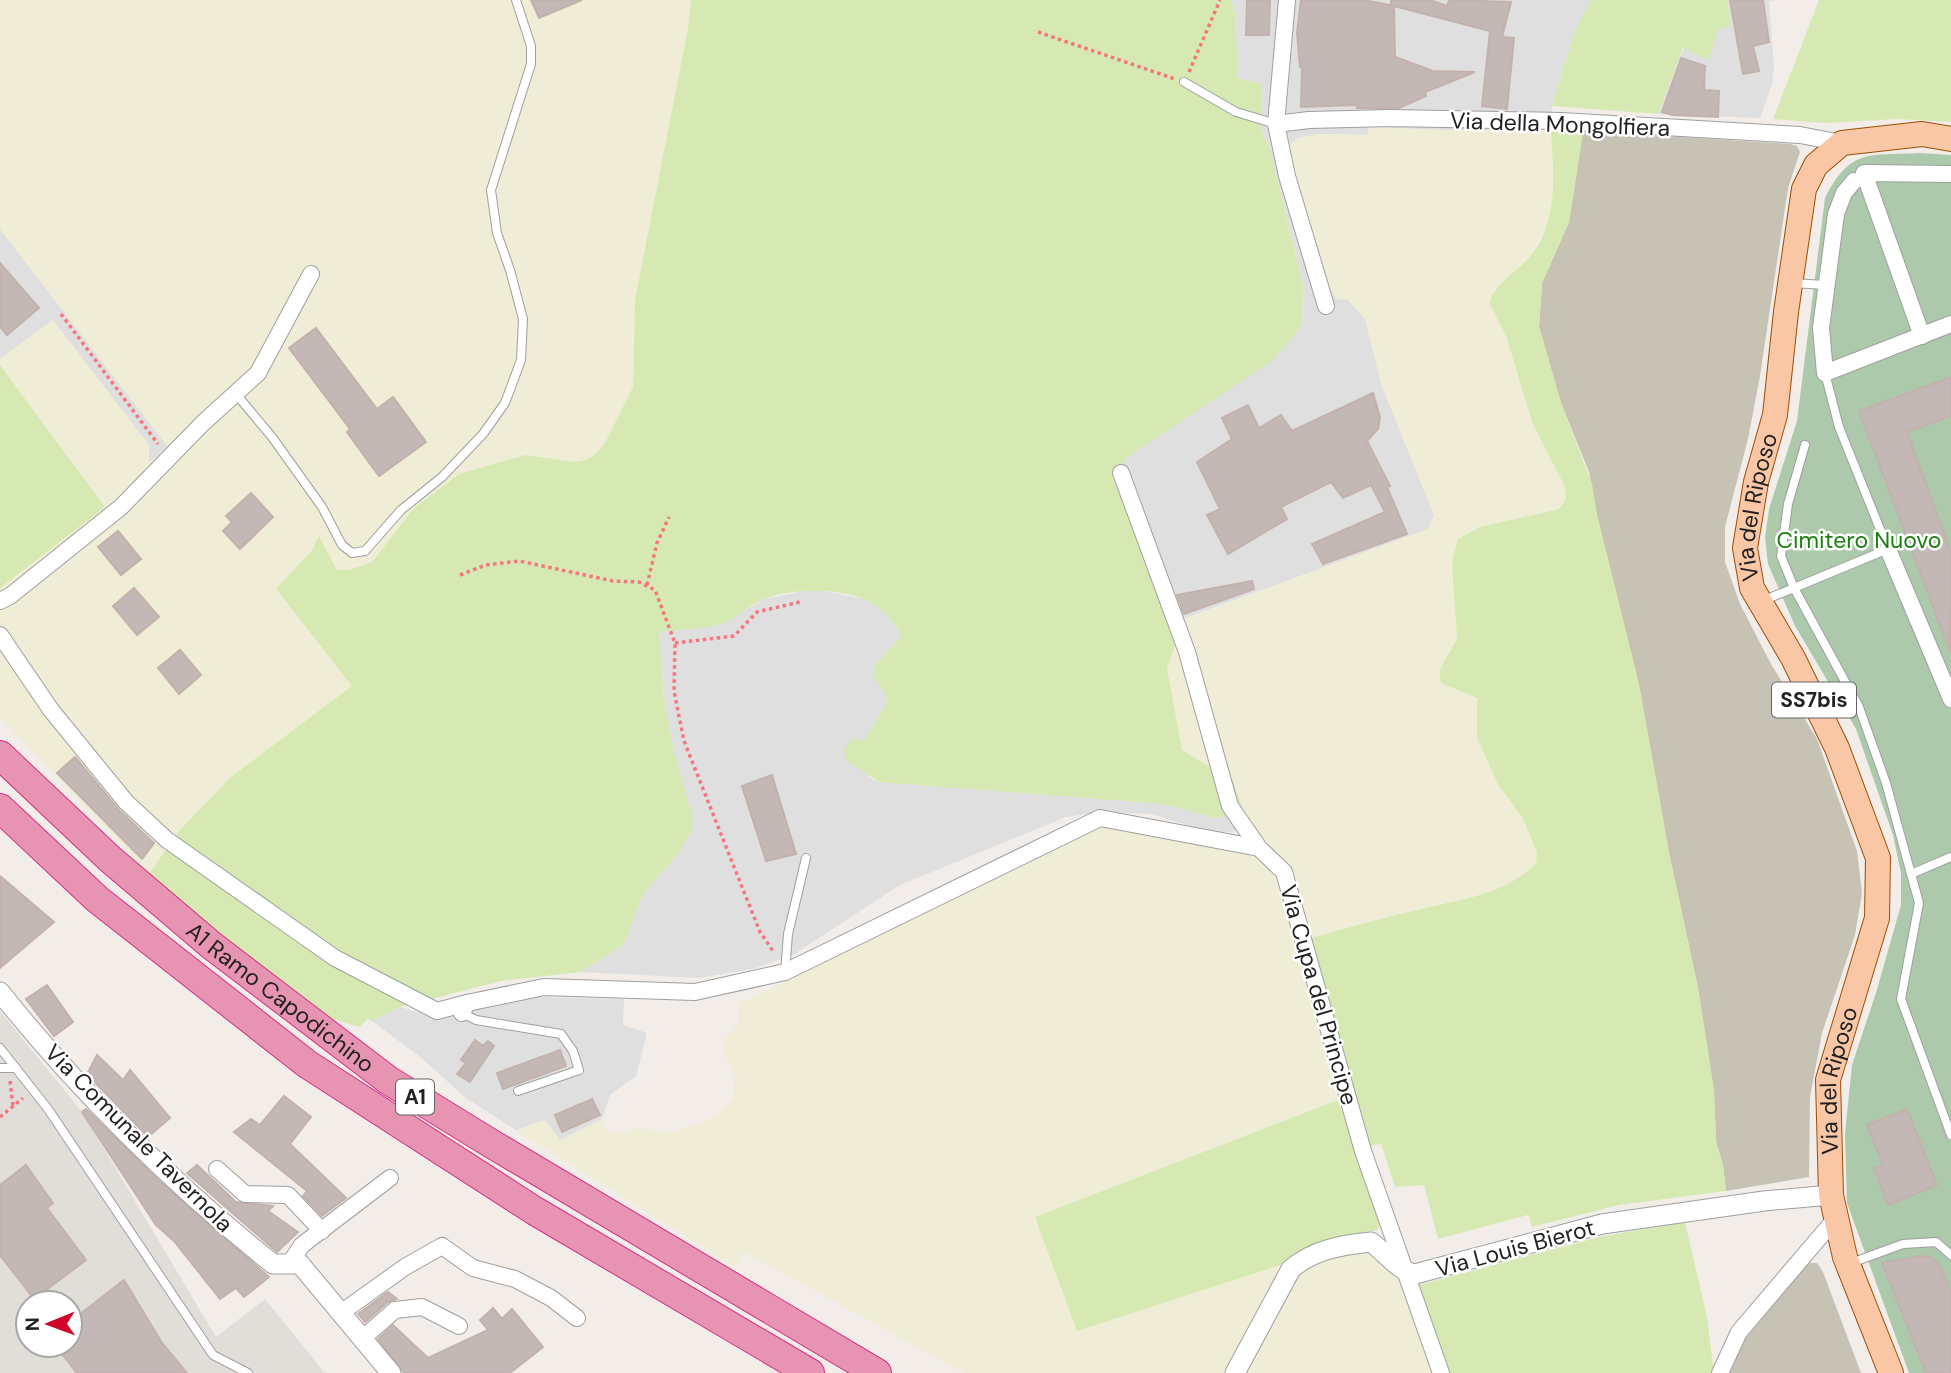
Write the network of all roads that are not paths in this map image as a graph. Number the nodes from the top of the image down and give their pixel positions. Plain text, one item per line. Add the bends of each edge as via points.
1 (516, 0) edge
2 (1287, 0) edge
3 (1184, 82) road end
4 (1276, 124) junction
5 (1951, 139) edge
6 (1842, 143) junction
7 (1951, 174) edge
8 (1859, 177) junction
9 (311, 274) dead end
10 (1790, 283) junction
11 (1825, 285) junction
12 (1326, 306) dead end
13 (1951, 324) edge
14 (1922, 336) junction
15 (1825, 373) junction
16 (236, 394) junction
17 (1805, 445) dead end
18 (1121, 473) dead end
19 (1888, 550) junction
20 (1794, 588) junction
21 (0, 601) edge
22 (1760, 602) junction
23 (0, 635) edge
24 (1951, 699) edge
25 (0, 755) edge
26 (0, 808) edge
27 (1259, 848) junction
28 (1951, 857) edge
29 (806, 858) dead end
30 (1911, 874) junction
31 (785, 972) junction
32 (0, 992) edge
33 (465, 1008) junction
34 (0, 1048) edge
35 (0, 1068) edge
36 (16, 1068) junction
37 (518, 1091) dead end
38 (1951, 1135) edge
39 (217, 1169) dead end
40 (390, 1178) dead end
41 (1834, 1206) junction
42 (322, 1231) junction
43 (1951, 1255) edge
44 (290, 1263) junction
45 (1848, 1264) junction
46 (1405, 1272) junction
47 (342, 1312) junction
48 (577, 1318) dead end
49 (459, 1326) dead end
50 (363, 1338) junction
51 (248, 1373) edge
52 (391, 1373) edge
53 (810, 1373) edge
54 (877, 1373) edge
55 (1235, 1373) edge
56 (1441, 1373) edge
57 (1720, 1373) edge
58 (1891, 1373) edge

1 - 16 lane via 531,46 531,64 491,190 497,233 523,319 521,360 505,403 483,434 442,477 401,510 369,547 352,553 342,545 272,437
2 - 4 street
3 - 4 lane via 1236,111
4 - 6 street, Via della Mongolfiera via 1390,118 1561,121 1800,135
4 - 12 street
5 - 6 main road via 1922,134
6 - 10 main road, Via del Riposo / SS7bis via 1816,165 1804,189
7 - 8 street
8 - 11 street via 1844,193 1836,214
8 - 14 street
9 - 16 street via 258,373
10 - 11 lane
10 - 22 main road, Via del Riposo / SS7bis via 1775,415 1756,482 1745,548 1752,588
11 - 15 street via 1821,328
13 - 14 street
14 - 15 street
15 - 19 lane via 1839,427
16 - 21 street via 121,507
17 - 20 lane via 1788,504 1781,556
18 - 27 street, Via Cupa del Principe via 1187,652 1230,806
19 - 20 lane
19 - 24 street
20 - 22 lane
20 - 30 lane via 1859,707
22 - 41 main road, Via del Riposo / SS7bis via 1837,748 1878,858 1877,918 1828,1080
23 - 33 street via 76,741 126,802 167,840 335,958 437,1011
25 - 54 highway, A1 Ramo Capodichino / A1 via 211,946 388,1080
26 - 53 highway, A1 Ramo Capodichino / A1 via 97,899 307,1064 535,1211
27 - 31 street via 1100,818
27 - 46 street, Via Cupa del Principe via 1284,872 1363,1151
28 - 30 lane
29 - 31 lane via 788,934
30 - 38 lane via 1919,903 1901,999
31 - 33 street via 695,992 544,987
32 - 44 street, Via Comunale Tavernola via 79,1086 204,1206 274,1264
33 - 37 lane via 476,1020 561,1034 573,1051 579,1070
34 - 36 lane
35 - 36 lane
36 - 51 lane via 213,1355
39 - 42 street, Via Comunale Tavernola via 245,1194 288,1195
40 - 42 street
41 - 45 main road, Via del Riposo / SS7bis
41 - 46 street, Via Louis Bierot via 1764,1201 1602,1224 1415,1274
41 - 57 street via 1740,1332
42 - 44 street via 302,1245
43 - 45 lane via 1936,1242 1903,1244
44 - 47 street, Via Comunale Tavernola via 300,1264
45 - 58 main road, Via del Riposo / SS7bis
46 - 55 street, Via Louis Bierot via 1370,1242 1305,1257 1291,1269
46 - 56 street, Via Cupa del Principe
47 - 48 street via 442,1247 473,1268 514,1279 551,1298
47 - 50 street, Via Comunale Tavernola
49 - 50 street via 422,1307 395,1310
50 - 52 street, Via Comunale Tavernola

